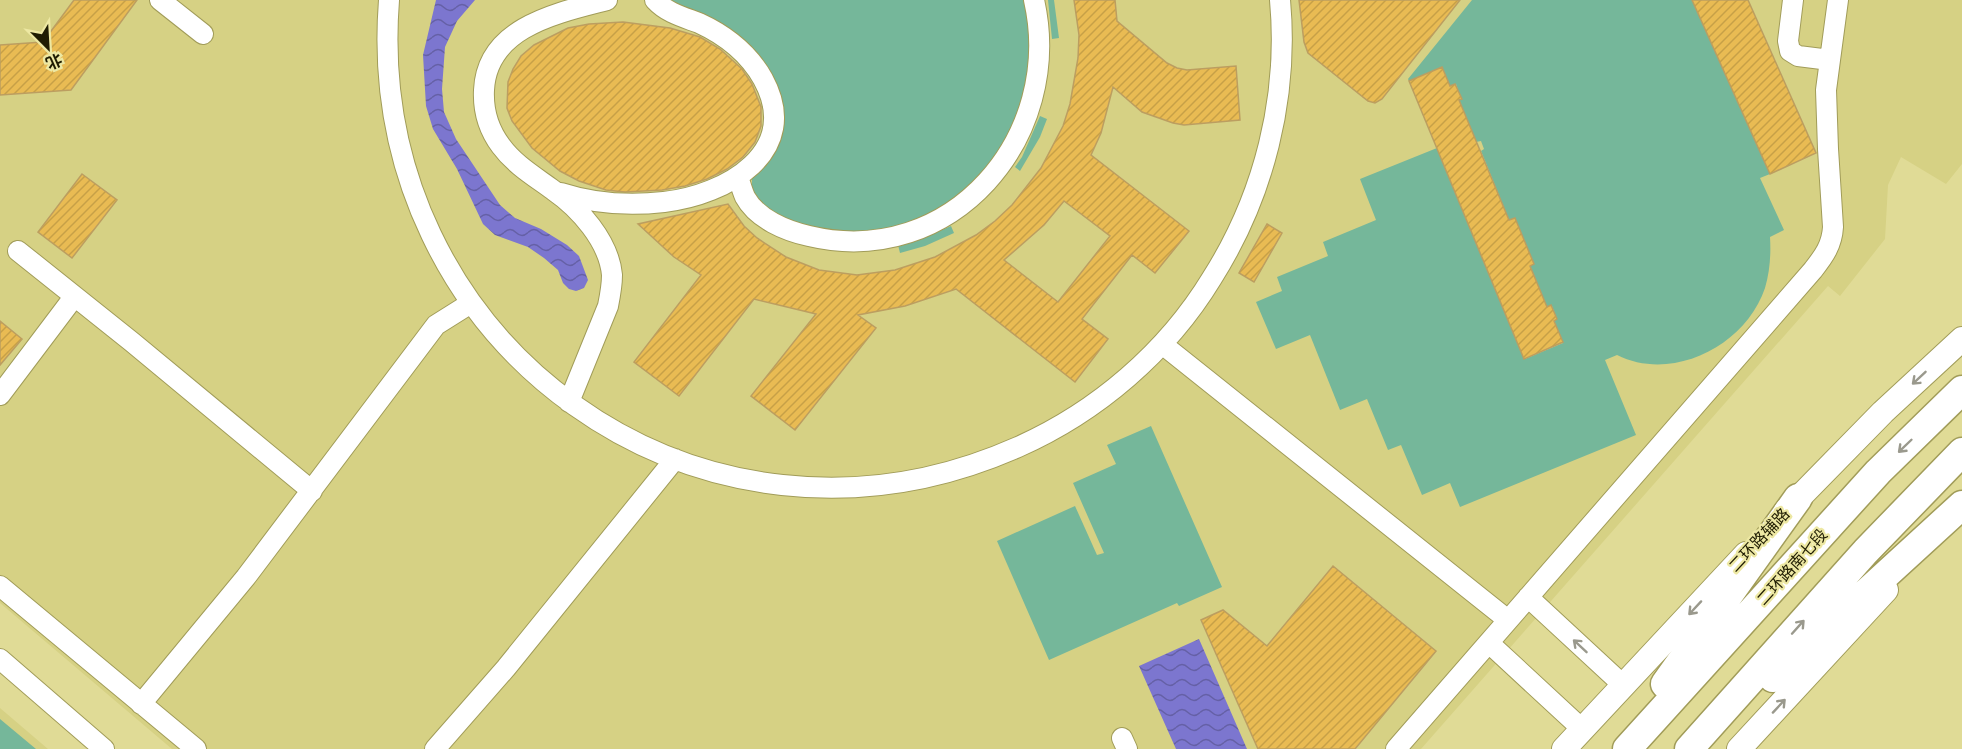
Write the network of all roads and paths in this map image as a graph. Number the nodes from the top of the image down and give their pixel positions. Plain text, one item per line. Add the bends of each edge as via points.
1 (160, 0) edge
2 (389, 0) edge
3 (607, 0) edge
4 (656, 0) edge
5 (1034, 0) edge
6 (1280, 0) edge
7 (1793, 0) edge
8 (1838, 0) edge
9 (203, 34) dead end
10 (1830, 60) junction
11 (738, 176) junction
12 (555, 191) junction
13 (18, 251) dead end
14 (74, 297) junction
15 (471, 303) junction
16 (1962, 339) edge
17 (1162, 344) junction
18 (1962, 390) edge
19 (0, 395) edge
20 (569, 402) junction
21 (1962, 452) edge
22 (675, 459) junction
23 (312, 491) junction
24 (1798, 498) junction
25 (1962, 506) edge
26 (0, 586) edge
27 (1528, 597) junction
28 (1508, 620) junction
29 (1488, 643) junction
30 (0, 659) edge
31 (1623, 685) junction
32 (141, 704) junction
33 (1582, 729) junction
34 (104, 749) edge
35 (196, 749) edge
36 (435, 749) edge
37 (1396, 749) edge
38 (1564, 749) edge
39 (1619, 749) edge
40 (1627, 749) edge
41 (1689, 749) edge
42 (1697, 749) edge
43 (1739, 749) edge

1 - 9 street
2 - 15 street via 389,91 401,155 427,227
3 - 12 street via 533,24 501,45 487,68 483,99 493,133 515,161
4 - 11 street via 663,9 724,37 741,50 763,80 772,106 771,138 763,154
5 - 11 street via 1040,56 1026,120 993,176 944,217 889,238 845,242 824,239 781,227 763,216 745,197
6 - 17 street via 1280,75 1262,172 1222,263
7 - 10 street via 1790,51 1798,56
8 - 10 street
10 - 27 street via 1826,111 1833,227 1827,251
11 - 12 street via 704,194 665,202 611,204
12 - 20 street via 572,205 600,241 612,273 608,306
13 - 14 street
14 - 19 street
14 - 23 street
15 - 20 street via 513,354
15 - 23 street via 436,325
16 -> 24 main road, 二环路辅路 via 1882,412
17 - 22 street via 1115,388 1061,425 1002,454 939,475 873,486 807,487 742,478
17 - 28 street
18 -> 40 highway, 二环路南七段 via 1878,472
20 - 22 street via 618,433
41 -> 21 highway via 1866,550
22 - 36 street via 506,668
23 - 32 street
24 -> 31 main road, 二环路辅路
24 - 39 highway
25 - 42 highway
43 -> 25 main road
26 - 32 street
27 - 28 street
31 -> 27 street
28 - 29 street
29 - 33 street
29 - 37 street
30 - 34 street
31 - 33 main road, 二环路辅路
32 - 35 street
33 - 38 main road, 二环路辅路

